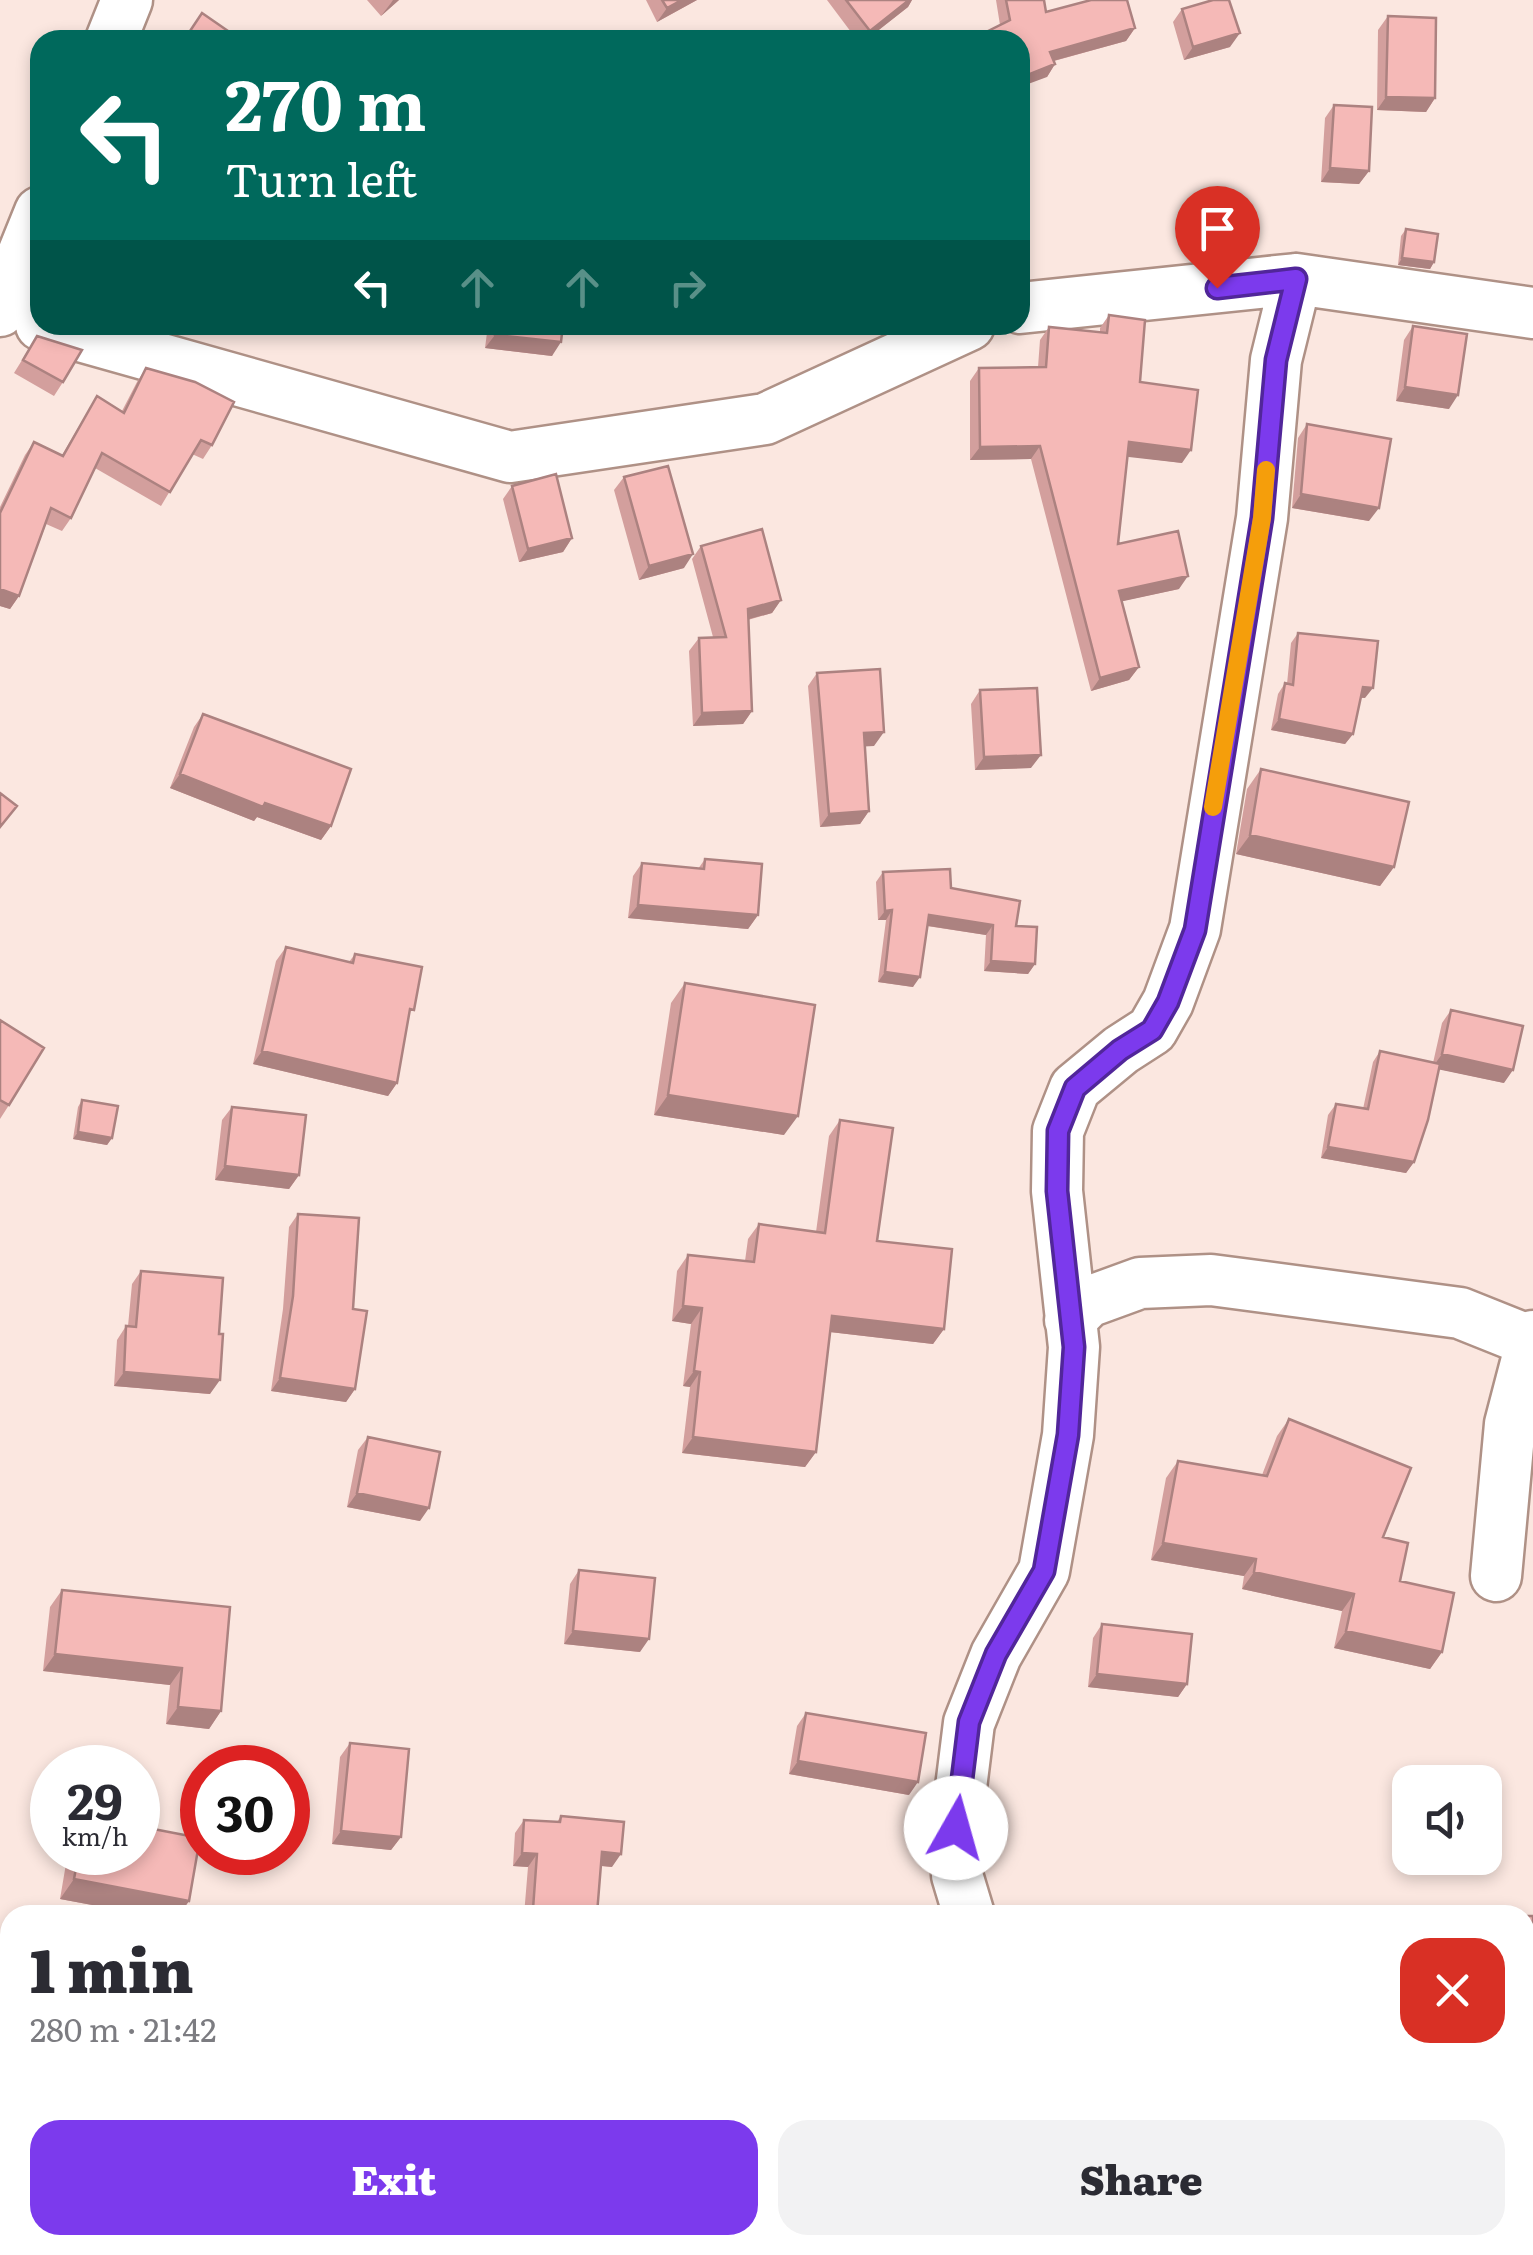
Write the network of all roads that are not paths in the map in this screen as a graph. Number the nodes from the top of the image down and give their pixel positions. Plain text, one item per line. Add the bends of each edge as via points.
1 (128, 0) edge
2 (115, 30) edge
3 (30, 237) edge
4 (1296, 279) junction
5 (1030, 307) edge
6 (0, 312) edge
7 (1533, 312) edge
8 (30, 322) edge
9 (76, 335) edge
10 (948, 335) edge
11 (1070, 1320) junction
12 (1531, 1338) edge
13 (1496, 1576) dead end
14 (966, 1905) edge

1 - 2 street
3 - 6 street
4 - 5 street
4 - 7 street
4 - 11 street via 1276,360 1262,518 1195,930 1152,1030 1075,1088 1058,1131
6 - 8 street
9 - 10 street via 510,458 765,419
11 - 12 street via 1088,1302 1140,1283 1212,1280 1460,1314
11 - 14 street via 1068,1435 1044,1571 996,1654 969,1722 956,1828 957,1875
12 - 13 street via 1510,1424

